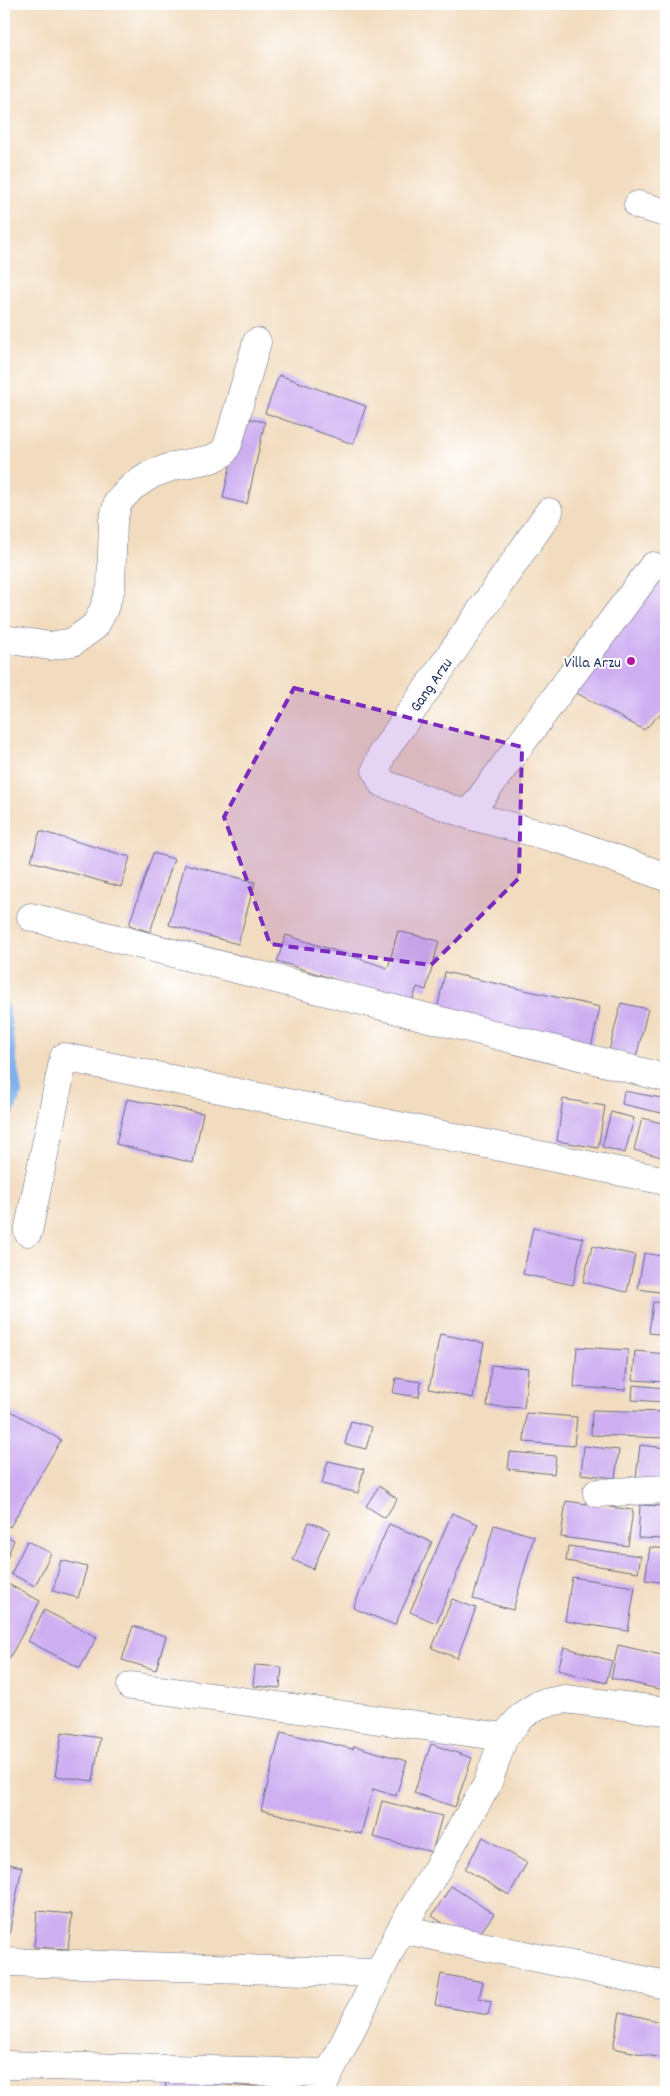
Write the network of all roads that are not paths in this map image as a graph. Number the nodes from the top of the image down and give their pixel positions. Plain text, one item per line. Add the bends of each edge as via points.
1 (638, 205) dead end
2 (666, 213) edge
3 (257, 342) dead end
4 (548, 512) dead end
5 (653, 566) dead end
6 (4, 639) edge
7 (468, 815) junction
8 (666, 877) edge
9 (31, 916) dead end
10 (666, 1078) edge
11 (666, 1181) edge
12 (28, 1232) dead end
13 (666, 1489) edge
14 (597, 1493) dead end
15 (131, 1686) dead end
16 (666, 1711) edge
17 (504, 1738) junction
18 (400, 1929) junction
19 (4, 1962) edge
20 (378, 1973) junction
21 (666, 1985) edge
22 (4, 2065) edge
23 (325, 2083) edge

1 - 2 street
3 - 6 street via 223,453 211,460 174,466 152,474 132,487 118,502 113,521 111,588 95,626 73,642 50,646
4 - 7 street, Gang Arzu via 382,754 376,770 382,783
5 - 7 street
7 - 8 street, Gang Arzu via 569,842
9 - 10 street
11 - 12 street via 64,1057
13 - 14 street
15 - 17 street
16 - 17 street via 565,1699 540,1704 524,1715
17 - 18 street via 487,1785
18 - 20 street
18 - 21 street
19 - 20 street
20 - 23 street
22 - 23 street

